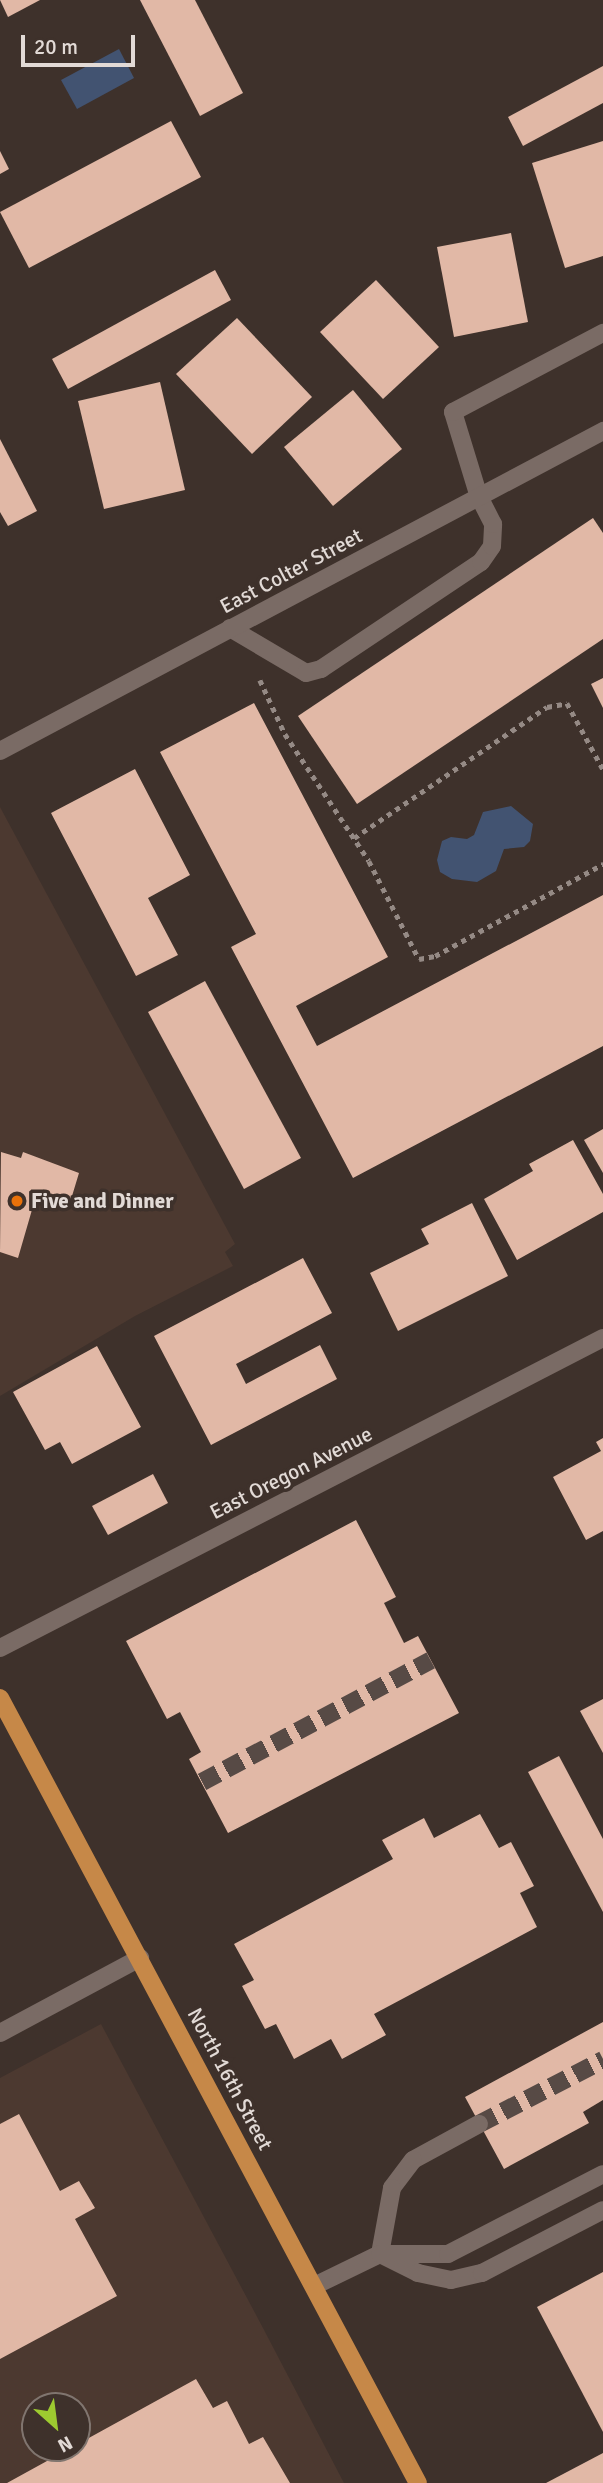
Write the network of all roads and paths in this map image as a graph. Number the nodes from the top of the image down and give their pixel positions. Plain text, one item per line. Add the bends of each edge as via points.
1 (603, 333) edge
2 (603, 431) edge
3 (479, 497) junction
4 (230, 628) junction
5 (258, 673) dead end
6 (0, 751) edge
7 (603, 769) edge
8 (354, 838) junction
9 (603, 864) edge
10 (603, 1338) edge
11 (0, 1648) edge
12 (0, 1698) edge
13 (140, 1958) junction
14 (0, 2033) edge
15 (479, 2124) tunnel mouth
16 (603, 2174) edge
17 (603, 2210) edge
18 (380, 2254) junction
19 (314, 2286) junction
20 (418, 2483) edge

1 - 3 street via 453,412
2 - 3 street, East Colter Street
3 - 4 street, East Colter Street
3 - 4 street via 493,524 492,546 481,562 321,669 306,673
4 - 6 street, East Colter Street
5 - 8 path via 285,734
7 - 8 path via 567,703 547,707
8 - 9 path via 419,959 435,956
10 - 11 street, East Oregon Avenue
12 - 13 main road, North 16th Street
13 - 14 street
13 - 19 main road, North 16th Street
15 - 18 street via 413,2160 392,2188
16 - 18 street via 448,2254
17 - 18 street via 482,2273 451,2280 418,2273
18 - 19 street
19 - 20 main road, North 16th Street

